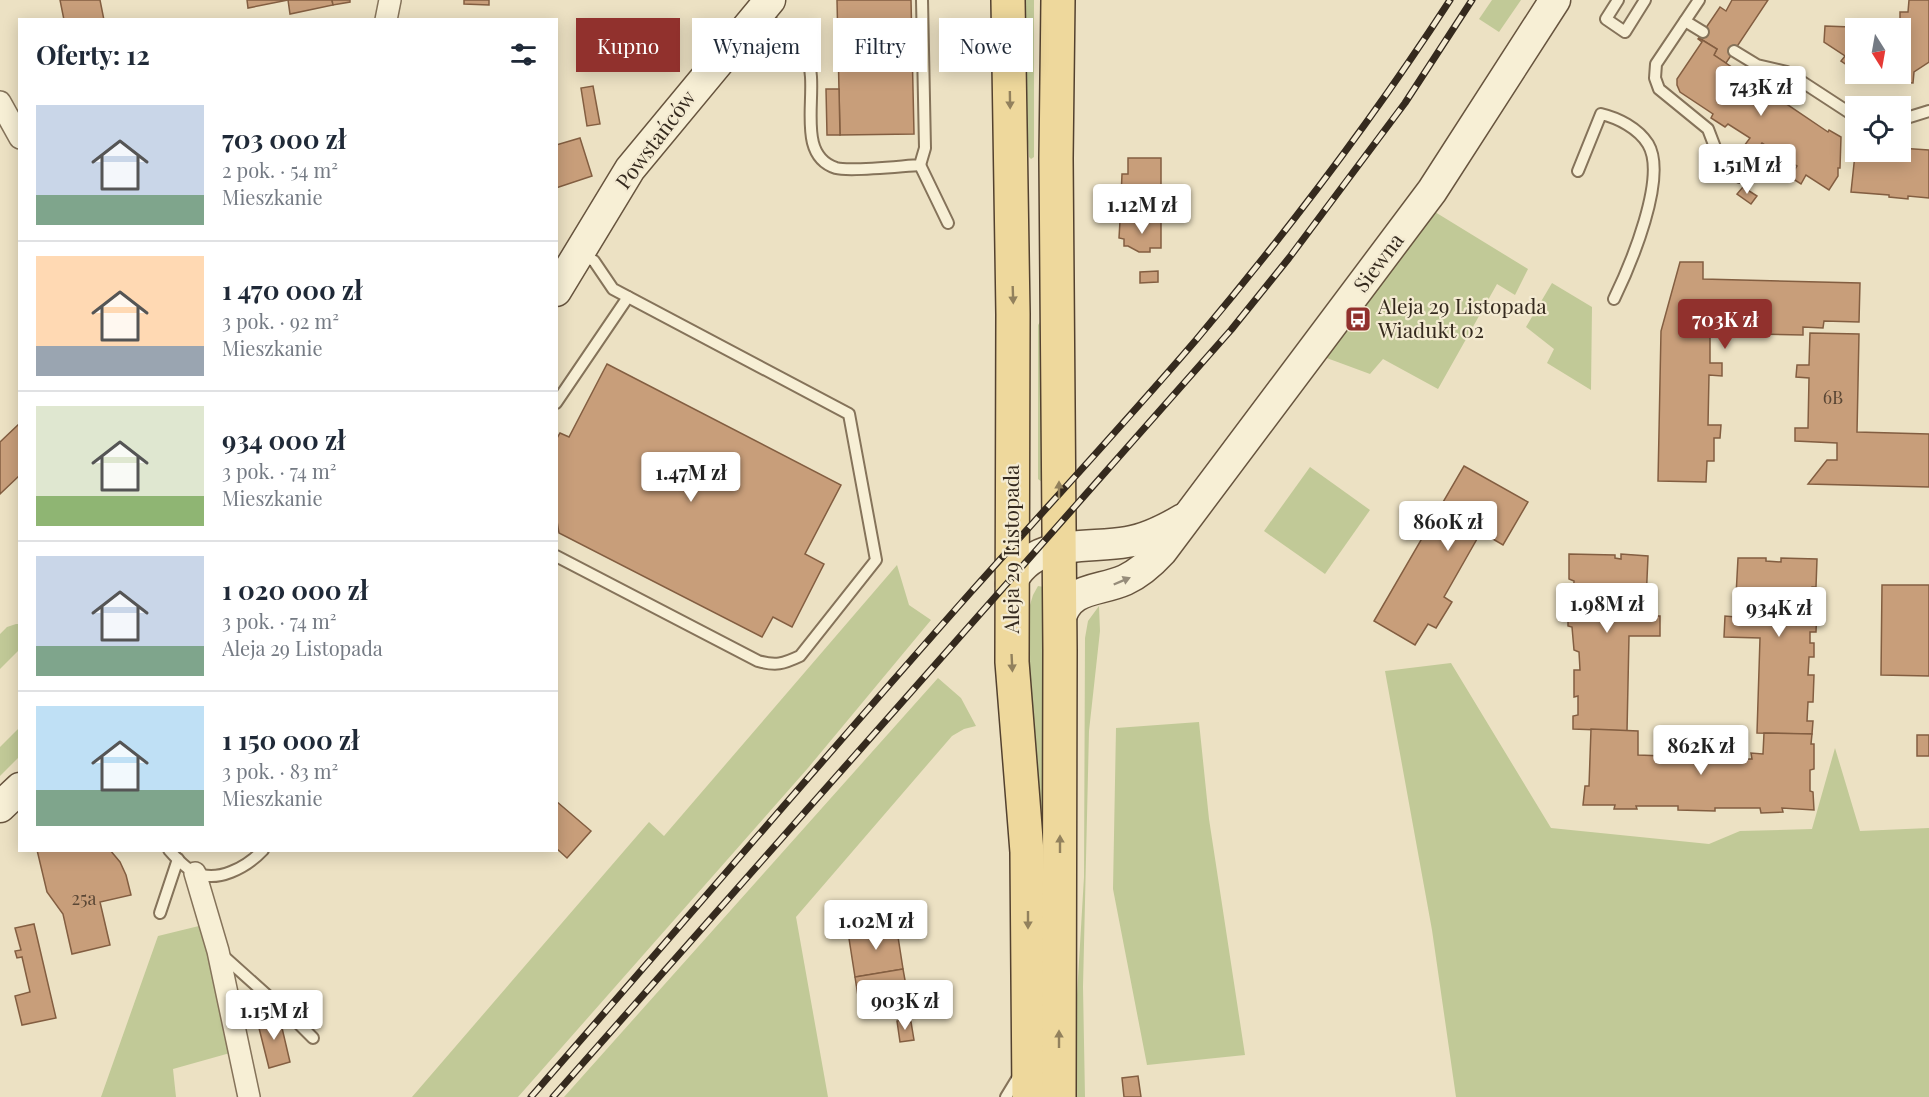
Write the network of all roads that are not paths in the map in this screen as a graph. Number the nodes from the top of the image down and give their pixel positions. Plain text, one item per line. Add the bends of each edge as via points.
1 (390, 0) edge
2 (922, 0) edge
3 (1008, 0) edge
4 (1058, 0) edge
5 (1555, 0) edge
6 (1618, 0) edge
7 (1645, 0) edge
8 (1699, 0) edge
9 (765, 7) edge
10 (386, 18) edge
11 (1685, 21) junction
12 (1703, 32) dead end
13 (1734, 51) dead end
14 (2, 110) edge
15 (1845, 110) edge
16 (1929, 111) edge
17 (1911, 117) edge
18 (18, 135) edge
19 (920, 165) junction
20 (1578, 171) dead end
21 (1740, 177) dead end
22 (948, 223) dead end
23 (579, 253) junction
24 (558, 286) edge
25 (628, 297) junction
26 (1614, 299) dead end
27 (558, 400) edge
28 (1189, 515) junction
29 (1059, 549) junction
30 (558, 557) edge
31 (1019, 572) junction
32 (1073, 588) junction
33 (18, 790) edge
34 (0, 807) edge
35 (171, 852) edge
36 (260, 852) edge
37 (178, 859) junction
38 (195, 873) junction
39 (160, 913) dead end
40 (218, 951) junction
41 (313, 1038) dead end
42 (1029, 1058) junction
43 (249, 1097) edge
44 (1006, 1097) edge
45 (1029, 1097) edge
46 (1059, 1097) edge

1 - 10 street
2 - 19 lane via 925,148
3 -> 31 main road, Aleja 29 Listopada via 1012,519
29 -> 4 main road
5 - 28 street, Siewna via 1432,191
6 - 7 lane via 1606,19 1625,32
8 - 11 lane
9 - 19 lane via 806,55 811,72 812,143 820,159 837,168
9 - 23 street, Powstańców via 630,169
11 - 12 lane
11 - 21 lane via 1656,64 1655,78 1659,89 1708,129 1721,163
13 - 15 lane via 1757,65 1787,72
14 - 18 street
16 - 17 lane
19 - 22 lane
20 - 26 lane via 1601,114 1631,126 1648,144 1655,168 1646,215 1634,256
23 - 24 street, Powstańców
23 - 25 lane via 594,261 613,289
25 - 27 lane
25 - 30 lane via 849,414 876,560 800,656 771,664 758,661
28 - 29 street, Siewna via 1137,540
32 -> 28 street, Siewna via 1115,584 1142,571
29 - 31 street, Siewna via 1042,552
29 - 32 main road
31 - 32 street
31 -> 42 main road, Aleja 29 Listopada via 1012,662 1027,852
46 -> 32 main road via 1060,620
33 - 34 street
35 - 37 lane
36 - 38 lane via 238,870 216,876
37 - 38 lane
37 - 39 lane
38 - 40 street
40 - 41 lane
40 - 43 street
42 - 44 lane
42 - 45 main road, Aleja 29 Listopada

